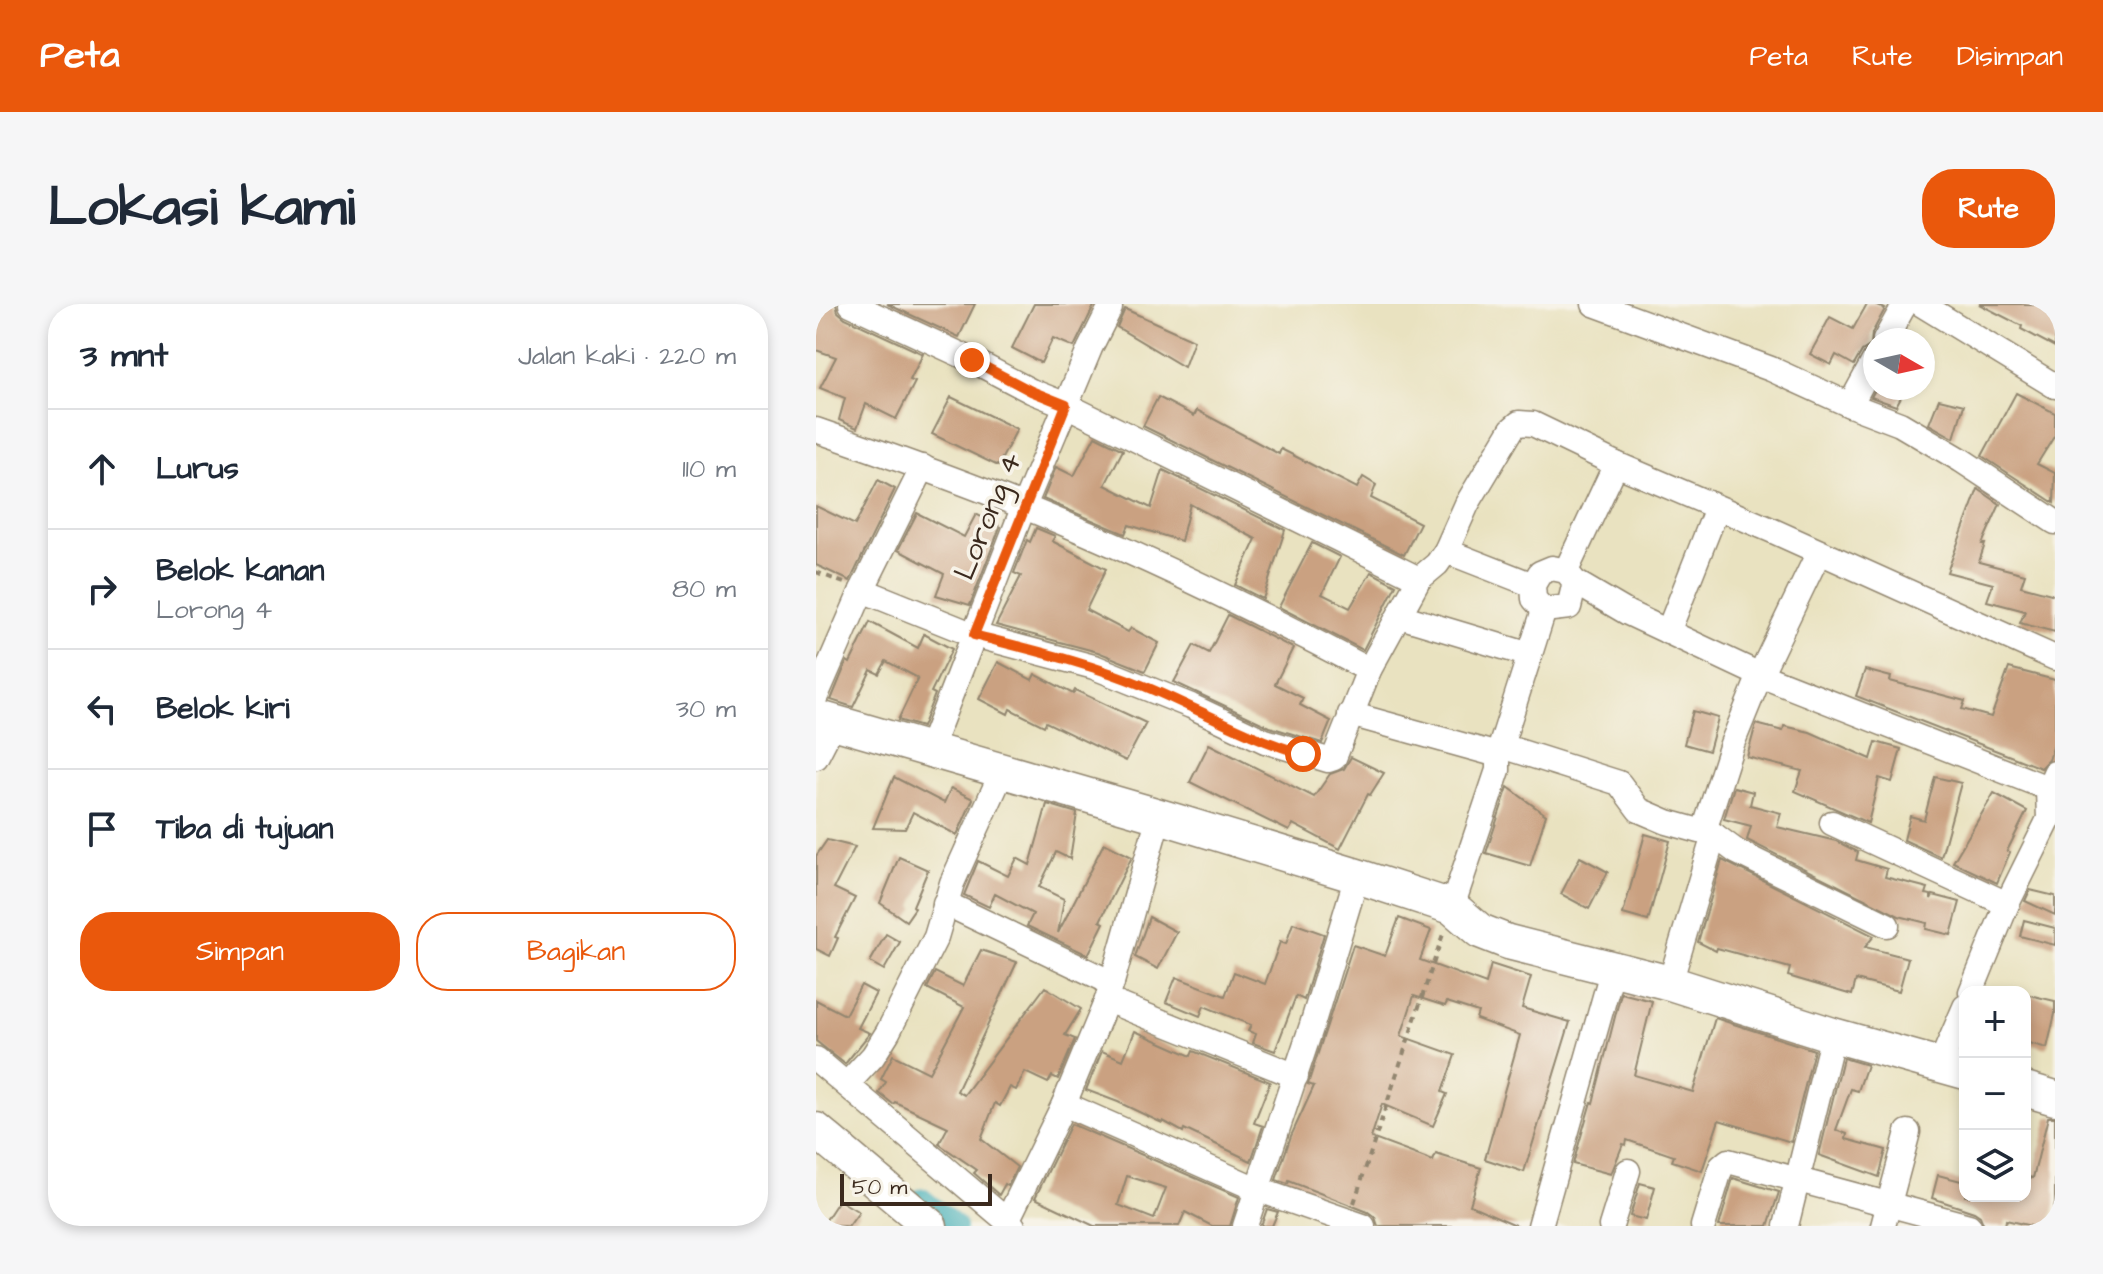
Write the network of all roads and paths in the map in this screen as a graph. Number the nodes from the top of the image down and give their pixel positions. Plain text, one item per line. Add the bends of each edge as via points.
1 (851, 304) edge
2 (1594, 304) edge
3 (1905, 304) edge
4 (1921, 304) edge
5 (1110, 308) dead end
6 (1892, 328) edge
7 (1863, 381) edge
8 (2055, 386) edge
9 (1066, 405) junction
10 (1850, 405) junction
11 (816, 430) edge
12 (1616, 464) junction
13 (923, 467) junction
14 (1024, 506) junction
15 (1717, 508) junction
16 (2055, 522) edge
17 (1446, 551) junction
18 (1819, 552) junction
19 (816, 572) edge
20 (1570, 577) junction
21 (1419, 579) junction
22 (1533, 585) junction
23 (862, 590) junction
24 (1544, 610) junction
25 (1400, 616) junction
26 (1668, 632) junction
27 (974, 635) junction
28 (1530, 655) junction
29 (2055, 658) edge
30 (1369, 670) junction
31 (1760, 675) junction
32 (822, 712) edge
33 (1350, 714) junction
34 (1500, 750) junction
35 (929, 751) junction
36 (816, 757) edge
37 (1003, 770) junction
38 (2053, 784) edge
39 (1159, 816) junction
40 (1832, 823) dead end
41 (1709, 833) junction
42 (1357, 876) junction
43 (945, 903) junction
44 (2007, 904) junction
45 (1452, 907) junction
46 (1887, 925) dead end
47 (1613, 968) junction
48 (1670, 983) junction
49 (1973, 986) edge
50 (1110, 992) junction
51 (1833, 1035) junction
52 (1959, 1038) edge
53 (816, 1059) edge
54 (1953, 1069) edge
55 (1296, 1076) junction
56 (847, 1084) junction
57 (2031, 1091) edge
58 (2055, 1098) edge
59 (1064, 1104) junction
60 (816, 1130) edge
61 (1908, 1132) dead end
62 (1628, 1171) dead end
63 (1798, 1181) junction
64 (1259, 1190) junction
65 (1886, 1215) edge
66 (911, 1220) edge
67 (1010, 1223) edge
68 (1356, 1223) edge
69 (1245, 1226) edge
70 (1540, 1226) edge
71 (1611, 1226) edge
72 (1703, 1226) edge
73 (1786, 1226) edge
74 (1969, 1226) edge

1 - 9 street
2 - 10 street via 1771,369
3 - 6 street
4 - 8 street
5 - 9 street, Lorong 4
7 - 10 street
9 - 14 street, Lorong 4
9 - 21 street
10 - 16 street via 1900,424
11 - 13 street
12 - 15 street
12 - 17 street via 1576,442 1519,423 1501,443
12 - 20 street
13 - 14 street
13 - 23 street
14 - 27 street, Lorong 4
14 - 30 street
15 - 18 street
15 - 26 street
17 - 21 street
17 - 22 street
18 - 29 street
18 - 31 street
19 - 23 path
20 - 22 street via 1552,568 1540,573
20 - 24 street via 1569,607
20 - 26 street
21 - 25 street
22 - 24 street via 1534,599
23 - 27 street
23 - 32 street
24 - 28 street
25 - 28 street
25 - 30 street
26 - 31 street
27 - 33 street via 1094,667 1310,757 1334,758
27 - 35 street, Lorong 4
28 - 34 street
30 - 33 street
31 - 38 street
31 - 41 street via 1732,744
32 - 35 street
32 - 36 street
33 - 34 street
34 - 41 street via 1619,783 1639,810
34 - 45 street
35 - 37 street
37 - 39 street
37 - 43 street
38 - 44 street via 2049,819
39 - 42 street
39 - 50 street
40 - 44 street
41 - 46 street via 1737,852
41 - 48 street
42 - 45 street
42 - 55 street
43 - 50 street
43 - 56 street via 936,937 888,1032
44 - 49 street
45 - 47 street via 1480,931 1508,942
45 - 68 path
47 - 48 street
47 - 70 street
48 - 51 street
50 - 55 street
50 - 59 street
51 - 54 street
51 - 63 street
52 - 54 street
53 - 56 street
55 - 64 street
56 - 67 street
57 - 58 street
59 - 64 street
59 - 67 street
60 - 66 street
61 - 65 street
62 - 71 street
63 - 65 street
63 - 72 street via 1737,1162 1723,1163
63 - 73 street
64 - 68 street
64 - 69 street
65 - 74 street

